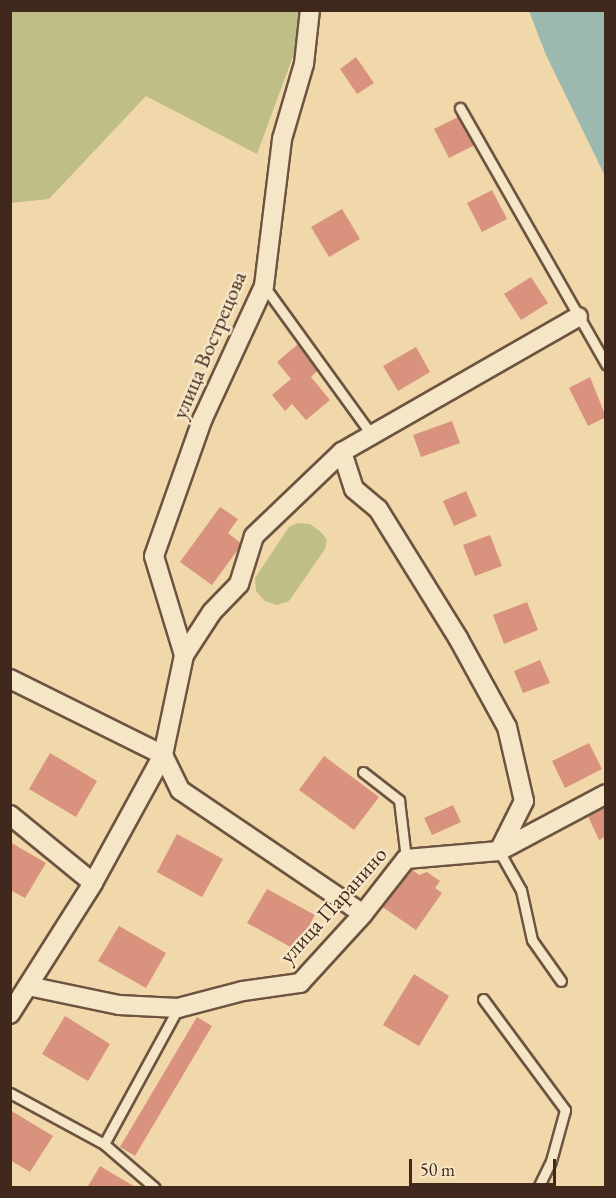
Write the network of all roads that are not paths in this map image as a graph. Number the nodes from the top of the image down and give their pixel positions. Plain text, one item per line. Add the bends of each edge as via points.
1 (310, 10) edge
2 (460, 108) dead end
3 (264, 286) junction
4 (578, 317) junction
5 (606, 364) edge
6 (372, 435) junction
7 (342, 452) junction
8 (184, 655) junction
9 (10, 679) edge
10 (163, 756) junction
11 (363, 772) dead end
12 (606, 794) edge
13 (10, 815) edge
14 (498, 851) junction
15 (406, 858) junction
16 (93, 883) junction
17 (363, 914) junction
18 (561, 981) dead end
19 (28, 986) junction
20 (483, 999) dead end
21 (178, 1008) junction
22 (10, 1014) edge
23 (10, 1093) edge
24 (104, 1144) junction
25 (154, 1188) edge
26 (538, 1188) edge

1 - 3 street, улица Вострецова via 304,64 282,139
2 - 4 lane
3 - 6 lane
3 - 8 street, улица Вострецова via 203,418 154,556
4 - 5 lane
4 - 6 street, улица Вострецова
6 - 7 street, улица Вострецова
7 - 8 street, улица Вострецова via 254,536 239,584 212,612
7 - 14 street via 354,489 378,509 459,638 507,727 524,801
8 - 10 street, улица Вострецова
9 - 10 street
10 - 16 street
10 - 17 street via 180,789
11 - 15 lane via 399,800
12 - 14 street
13 - 16 street
14 - 15 street, улица Паранино
14 - 18 lane via 521,890 532,940
15 - 17 street, улица Паранино
16 - 19 street
17 - 21 street, улица Паранино via 300,983 243,991
19 - 21 street, улица Паранино via 119,1005
19 - 22 street
20 - 26 lane via 565,1110 551,1161
21 - 24 lane
23 - 24 lane
24 - 25 lane

